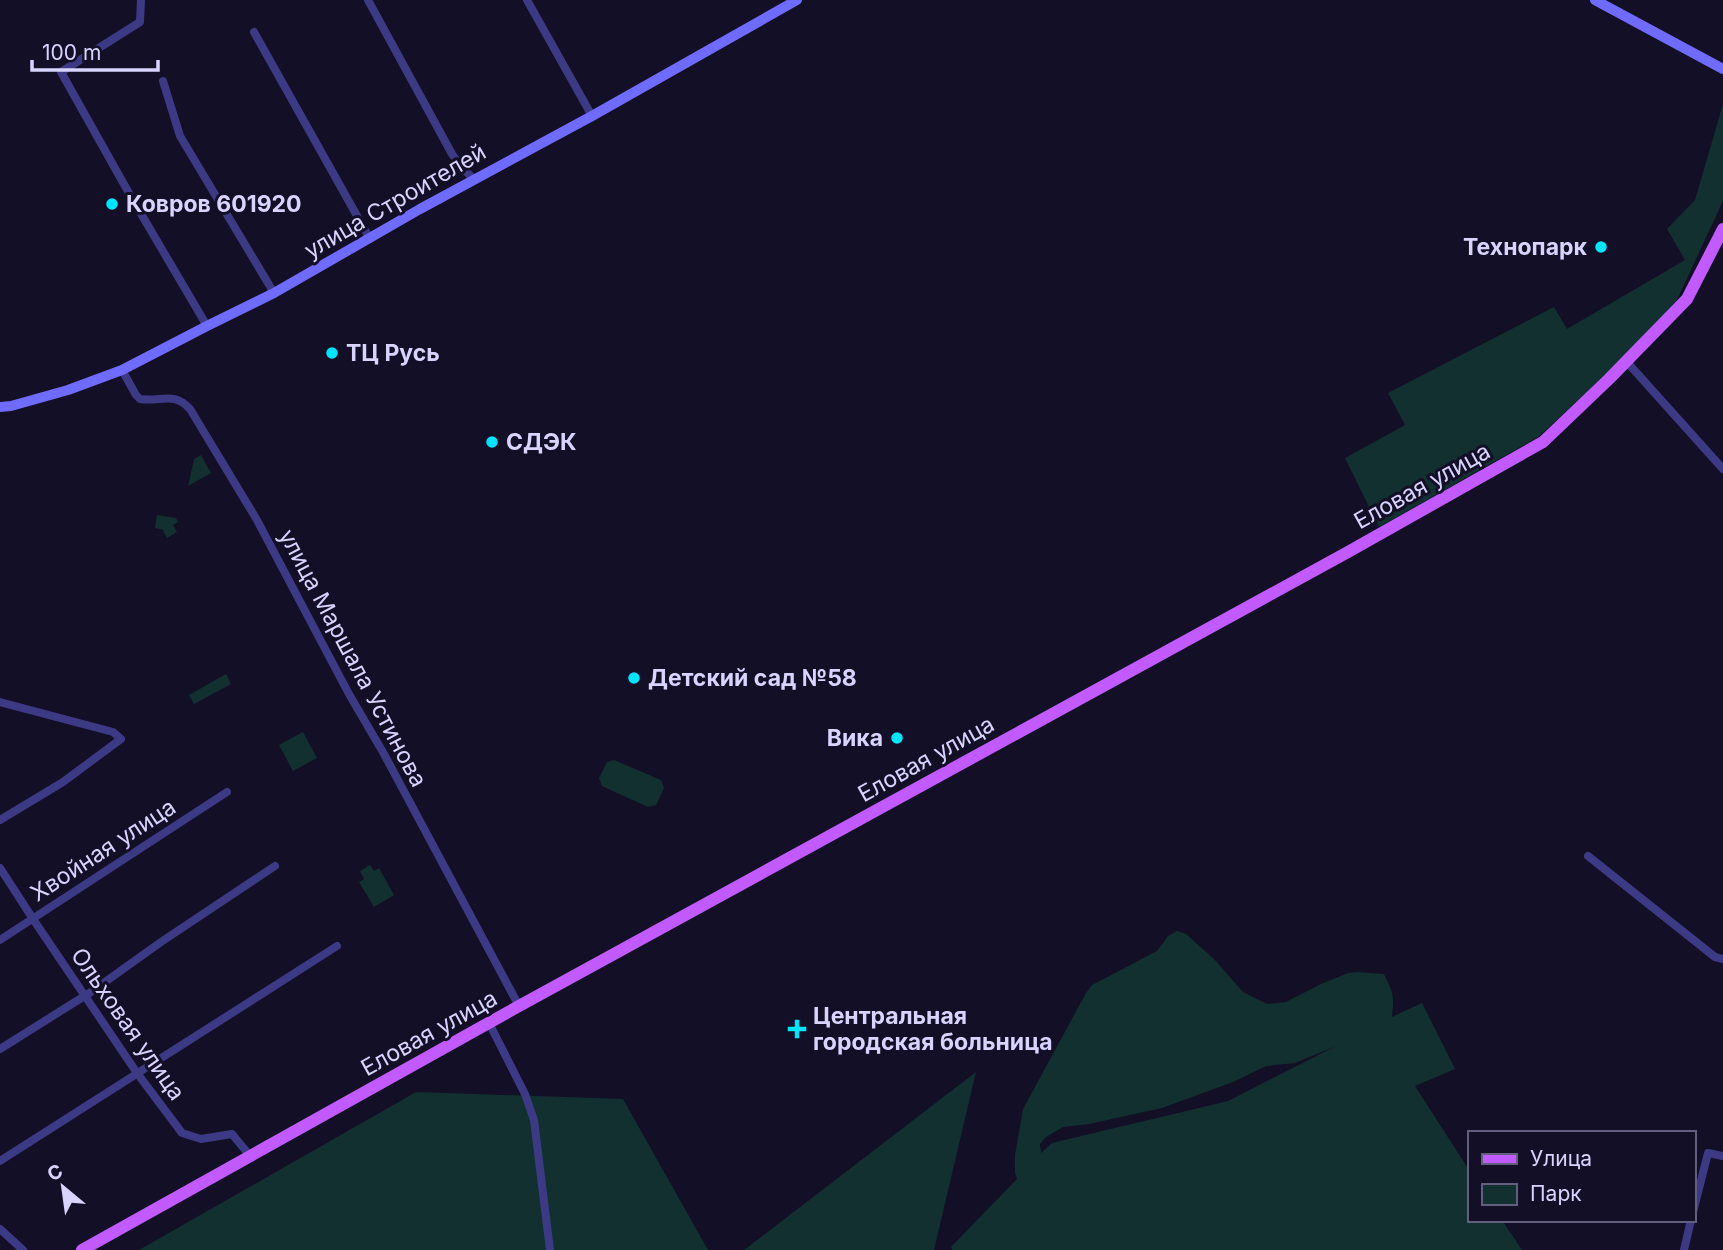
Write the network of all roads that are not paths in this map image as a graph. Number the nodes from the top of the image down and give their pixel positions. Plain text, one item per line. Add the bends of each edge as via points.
1 (141, 0) edge
2 (368, 0) edge
3 (527, 0) edge
4 (797, 0) edge
5 (1595, 0) edge
6 (254, 32) dead end
7 (1723, 69) edge
8 (163, 81) dead end
9 (592, 116) junction
10 (474, 179) junction
11 (1723, 229) edge
12 (370, 239) junction
13 (274, 293) junction
14 (206, 326) junction
15 (1626, 362) junction
16 (122, 370) junction
17 (0, 407) edge
18 (1723, 469) edge
19 (0, 702) edge
20 (227, 792) dead end
21 (0, 820) edge
22 (1588, 856) dead end
23 (275, 866) dead end
24 (0, 868) edge
25 (33, 919) junction
26 (0, 940) edge
27 (337, 946) dead end
28 (1723, 959) edge
29 (84, 995) junction
30 (519, 1006) junction
31 (489, 1023) junction
32 (0, 1049) edge
33 (137, 1073) junction
34 (1723, 1156) edge
35 (251, 1157) junction
36 (0, 1161) edge
37 (1695, 1205) edge
38 (1691, 1222) edge
39 (0, 1229) edge
40 (23, 1250) edge
41 (82, 1250) edge
42 (550, 1250) edge
43 (1684, 1250) edge

1 - 14 street via 140,22 61,72
2 - 10 street via 452,154
3 - 9 street
4 - 9 main road, улица Строителей
5 - 7 main road
6 - 12 street
8 - 13 street via 180,136
9 - 10 main road, улица Строителей
10 - 12 main road, улица Строителей
11 - 15 main road, Еловая улица via 1687,299
12 - 13 main road, улица Строителей
13 - 14 main road, улица Строителей
14 - 16 main road, улица Строителей
15 - 18 street
15 - 30 main road, Еловая улица via 1543,442
16 - 17 main road, улица Строителей
16 - 30 street, улица Маршала Устинова via 140,399 175,398 190,409 257,520
19 - 21 street via 113,732 121,739
20 - 25 street, Хвойная улица
22 - 28 street
23 - 29 street
24 - 25 street, Ольховая улица
25 - 26 street, Хвойная улица
25 - 29 street, Ольховая улица
27 - 33 street
29 - 32 street
29 - 33 street, Ольховая улица
30 - 31 main road, Еловая улица
31 - 35 main road, Еловая улица
31 - 42 street via 534,1120
33 - 35 street, Ольховая улица via 182,1133 201,1139 232,1134
33 - 36 street
34 - 37 street via 1708,1153
35 - 41 main road, Еловая улица
38 - 43 street
39 - 40 street

